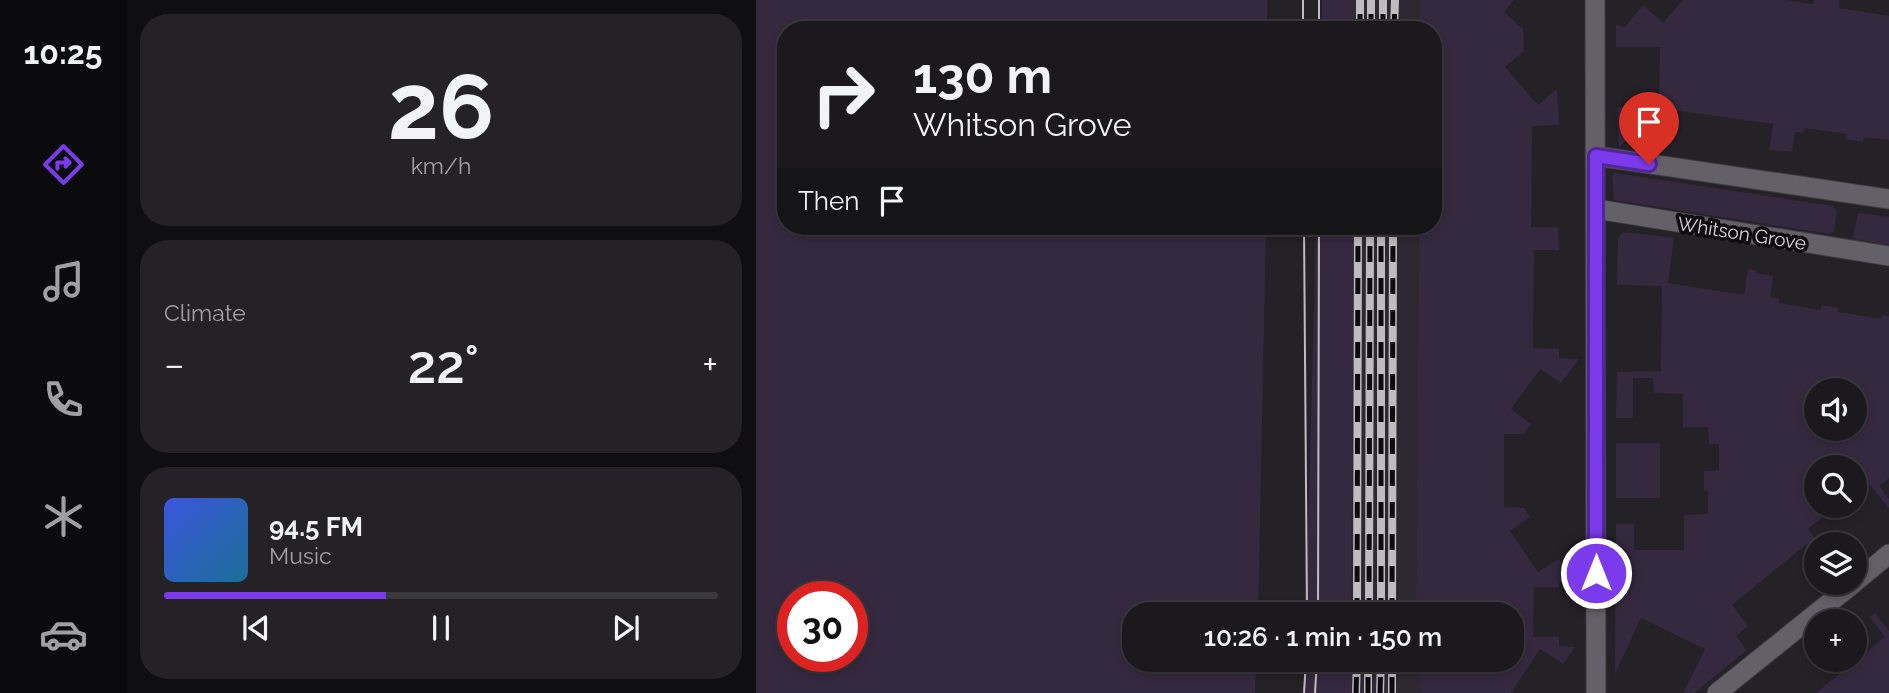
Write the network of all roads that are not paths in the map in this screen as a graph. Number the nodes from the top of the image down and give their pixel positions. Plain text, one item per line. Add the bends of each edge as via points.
1 (1595, 0) edge
2 (1596, 156) junction
3 (1889, 200) edge
4 (1596, 209) junction
5 (1889, 256) edge
6 (1889, 554) edge
7 (1867, 572) edge
8 (1838, 595) edge
9 (1596, 693) edge
10 (1717, 693) edge

1 - 2 street
2 - 3 street
2 - 4 street
4 - 5 street, Whitson Grove
4 - 9 street
6 - 7 street
8 - 10 street

